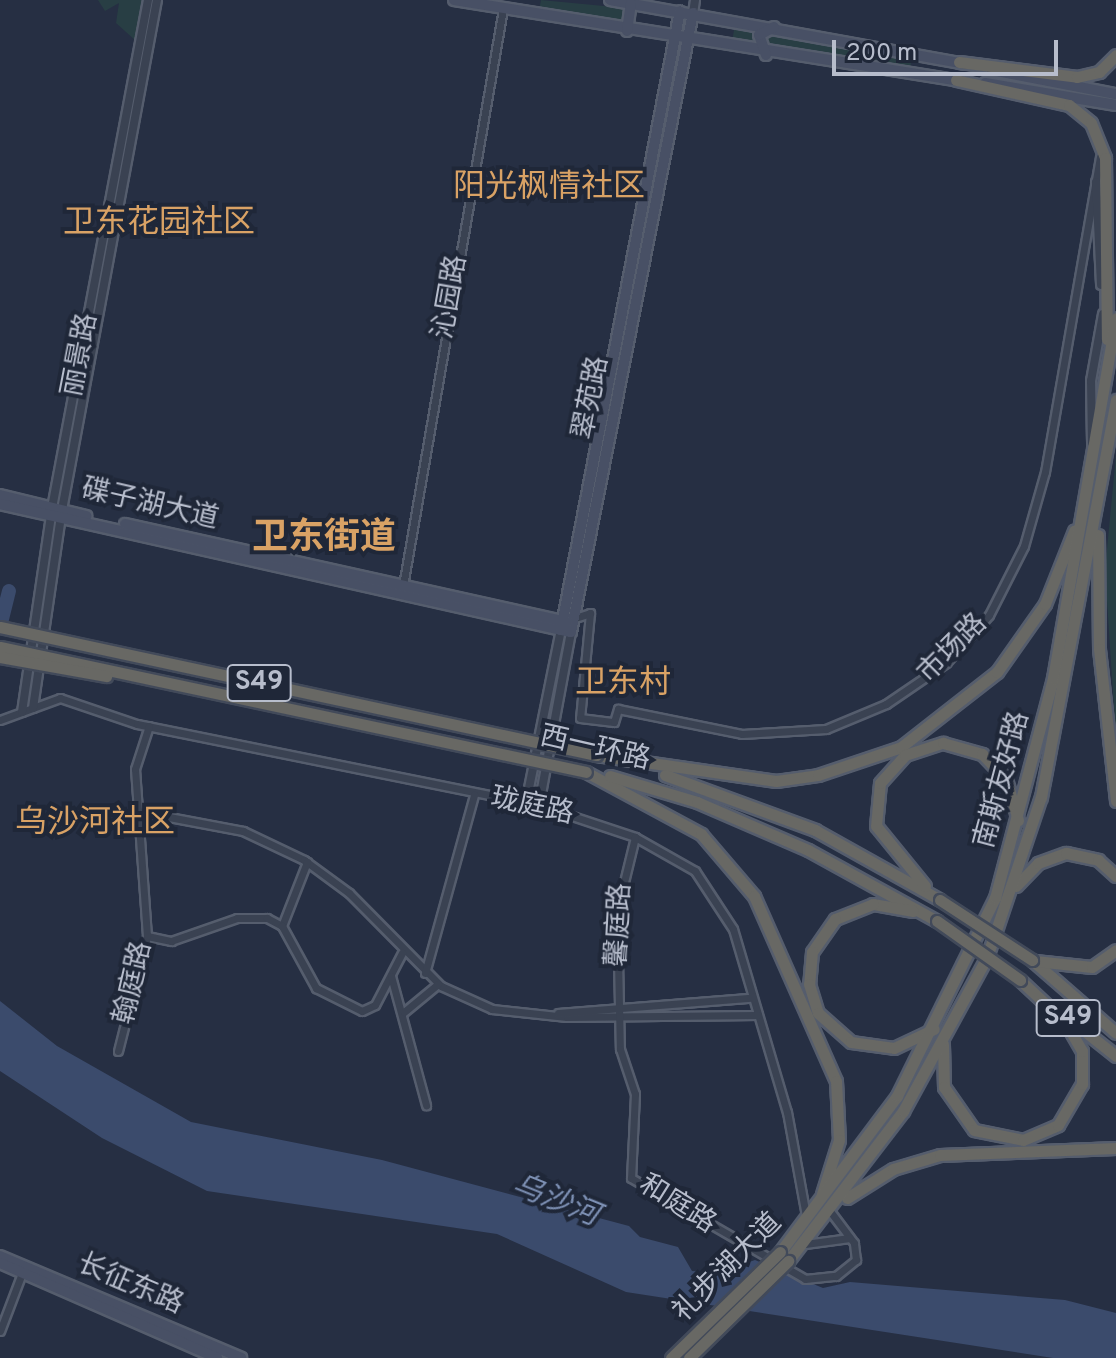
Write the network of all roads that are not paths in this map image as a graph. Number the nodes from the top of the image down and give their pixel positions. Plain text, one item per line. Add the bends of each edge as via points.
1 (148, 0) edge
2 (157, 0) edge
3 (454, 0) edge
4 (610, 0) edge
5 (695, 0) edge
6 (631, 3) junction
7 (682, 6) edge
8 (503, 9) junction
9 (693, 13) junction
10 (774, 27) junction
11 (627, 31) junction
12 (674, 39) junction
13 (686, 42) junction
14 (766, 55) junction
15 (1116, 55) edge
16 (959, 62) junction
17 (956, 80) junction
18 (1116, 94) edge
19 (1116, 105) edge
20 (1101, 139) junction
21 (1096, 182) junction
22 (1116, 318) edge
23 (1107, 370) junction
24 (1116, 400) edge
25 (1093, 452) junction
26 (1087, 488) junction
27 (1100, 493) junction
28 (0, 495) edge
29 (0, 504) edge
30 (56, 512) junction
31 (403, 586) junction
32 (0, 627) edge
33 (566, 627) junction
34 (0, 647) edge
35 (0, 657) edge
36 (160, 681) junction
37 (33, 708) junction
38 (22, 712) junction
39 (0, 720) edge
40 (149, 726) junction
41 (596, 755) junction
42 (586, 772) junction
43 (474, 795) junction
44 (1116, 801) edge
45 (526, 803) junction
46 (539, 805) junction
47 (137, 811) junction
48 (1018, 822) junction
49 (635, 837) junction
50 (307, 862) junction
51 (1116, 876) edge
52 (1009, 896) junction
53 (940, 900) junction
54 (937, 921) junction
55 (282, 926) junction
56 (147, 936) junction
57 (1116, 950) edge
58 (402, 953) junction
59 (1032, 960) junction
60 (425, 973) junction
61 (391, 976) junction
62 (1020, 980) junction
63 (438, 984) junction
64 (750, 998) junction
65 (404, 1012) junction
66 (618, 1013) junction
67 (758, 1015) junction
68 (935, 1029) junction
69 (1116, 1033) edge
70 (943, 1040) junction
71 (118, 1051) dead end
72 (1116, 1056) edge
73 (426, 1105) dead end
74 (1116, 1148) edge
75 (816, 1209) junction
76 (831, 1212) junction
77 (806, 1222) junction
78 (850, 1238) junction
79 (805, 1244) junction
80 (0, 1256) edge
81 (784, 1256) junction
82 (0, 1263) edge
83 (22, 1273) junction
84 (0, 1331) edge
85 (217, 1358) edge
86 (241, 1358) edge
87 (671, 1358) edge
88 (689, 1358) edge

1 - 30 street, 丽景路
2 - 30 street, 丽景路
3 - 8 main road
4 - 6 main road
5 - 9 street, 翠苑路
6 - 7 main road
6 - 11 main road
7 - 9 main road
7 - 12 main road, 翠苑路
8 - 11 main road
8 - 31 street, 沁园路
9 - 10 main road
9 - 13 main road, 翠苑路
10 - 14 main road via 759,35
10 - 16 main road
11 - 12 main road
12 - 13 main road
12 - 33 main road, 翠苑路
13 - 14 main road
13 - 33 main road, 翠苑路
14 - 17 main road
15 - 16 highway via 1099,72 1077,77
16 - 18 main road
17 - 19 main road
17 - 20 highway via 1069,105
20 - 21 street, 市场路
20 - 23 highway
21 - 25 street via 1103,317 1091,381
21 - 33 street, 市场路 via 1047,459 1024,546 989,615 946,663 886,704 826,729 742,734 618,709 614,722 580,718 590,613 580,612
22 - 23 highway, 南斯友好路
23 - 25 highway, 南斯友好路
24 - 27 highway, 南斯友好路
25 - 26 highway, 南斯友好路
26 - 41 highway via 1062,567 1024,638 969,700 901,747 818,775 776,781
26 - 48 highway, 南斯友好路
27 - 44 highway via 1099,649
27 - 52 highway, 南斯友好路 via 1041,797
28 - 30 main road, 碟子湖大道
29 - 30 main road, 碟子湖大道
30 - 31 main road, 碟子湖大道
30 - 33 main road, 碟子湖大道
30 - 37 street, 丽景路
30 - 38 street, 丽景路
31 - 33 main road, 碟子湖大道
32 - 41 highway, 西一环路 / S49, bridge
33 - 45 street, 翠苑路
33 - 46 street, 翠苑路
34 - 36 highway, 西一环路 / S49, bridge
35 - 36 highway, bridge
36 - 42 highway, 西一环路 / S49, bridge
37 - 38 street, 珑庭路
37 - 40 street, 珑庭路 via 60,698
38 - 39 street, 珑庭路
40 - 43 street, 珑庭路
40 - 47 street, 翰庭路 via 135,769
41 - 53 highway, 西一环路 / S49 via 815,830
42 - 54 highway, 西一环路 / S49 via 697,802 868,880
42 - 75 highway via 701,834 754,896 836,1081 839,1140
43 - 45 street, 珑庭路
43 - 60 street
45 - 46 street, 珑庭路
46 - 49 street, 珑庭路
47 - 50 street via 243,831
47 - 56 street, 翰庭路
48 - 53 highway via 1006,779 982,754 943,743 891,768 874,807 876,826
48 - 68 highway, 南斯友好路 via 995,898
49 - 64 street, 珑庭路 via 695,871 719,901
49 - 66 street, 馨庭路 via 617,911
50 - 55 street
50 - 58 street via 349,893
51 - 52 highway via 1098,860 1066,853 1038,863
52 - 70 highway, 南斯友好路
53 - 59 highway, 西一环路 / S49, bridge
54 - 62 highway, 西一环路 / S49, bridge
54 - 68 highway via 887,904 860,907 825,928 809,969 818,1013 851,1042 894,1048
55 - 56 street via 252,916 185,938
55 - 61 street via 308,979 335,1002 366,1011
56 - 71 street, 翰庭路
57 - 59 highway via 1092,967
58 - 60 street
58 - 61 street
59 - 69 highway, 西一环路 / S49
60 - 63 street
61 - 65 street
62 - 70 highway via 1066,1023 1082,1051 1082,1084 1058,1125 1023,1140 974,1130 944,1087
62 - 72 highway, 西一环路 / S49
63 - 65 street
63 - 66 street via 492,1009
64 - 66 street
64 - 67 street, 珑庭路
65 - 73 street
66 - 67 street via 672,1019
66 - 78 street, 和庭路 via 635,1094 630,1170 636,1184 805,1279 850,1269 858,1254
67 - 77 street, 珑庭路 via 787,1112
68 - 75 highway, 南斯友好路 via 897,1096
70 - 76 highway, 南斯友好路
74 - 76 highway via 929,1157 881,1175
75 - 77 highway, 礼步湖大道
76 - 78 street
76 - 79 highway, 礼步湖大道
77 - 81 highway, 礼步湖大道
78 - 79 street
79 - 81 highway, 礼步湖大道
80 - 86 main road, 长征东路
81 - 87 highway, 礼步湖大道, bridge
81 - 88 highway, 礼步湖大道, bridge
82 - 83 main road, 长征东路
83 - 84 street
83 - 85 main road, 长征东路

